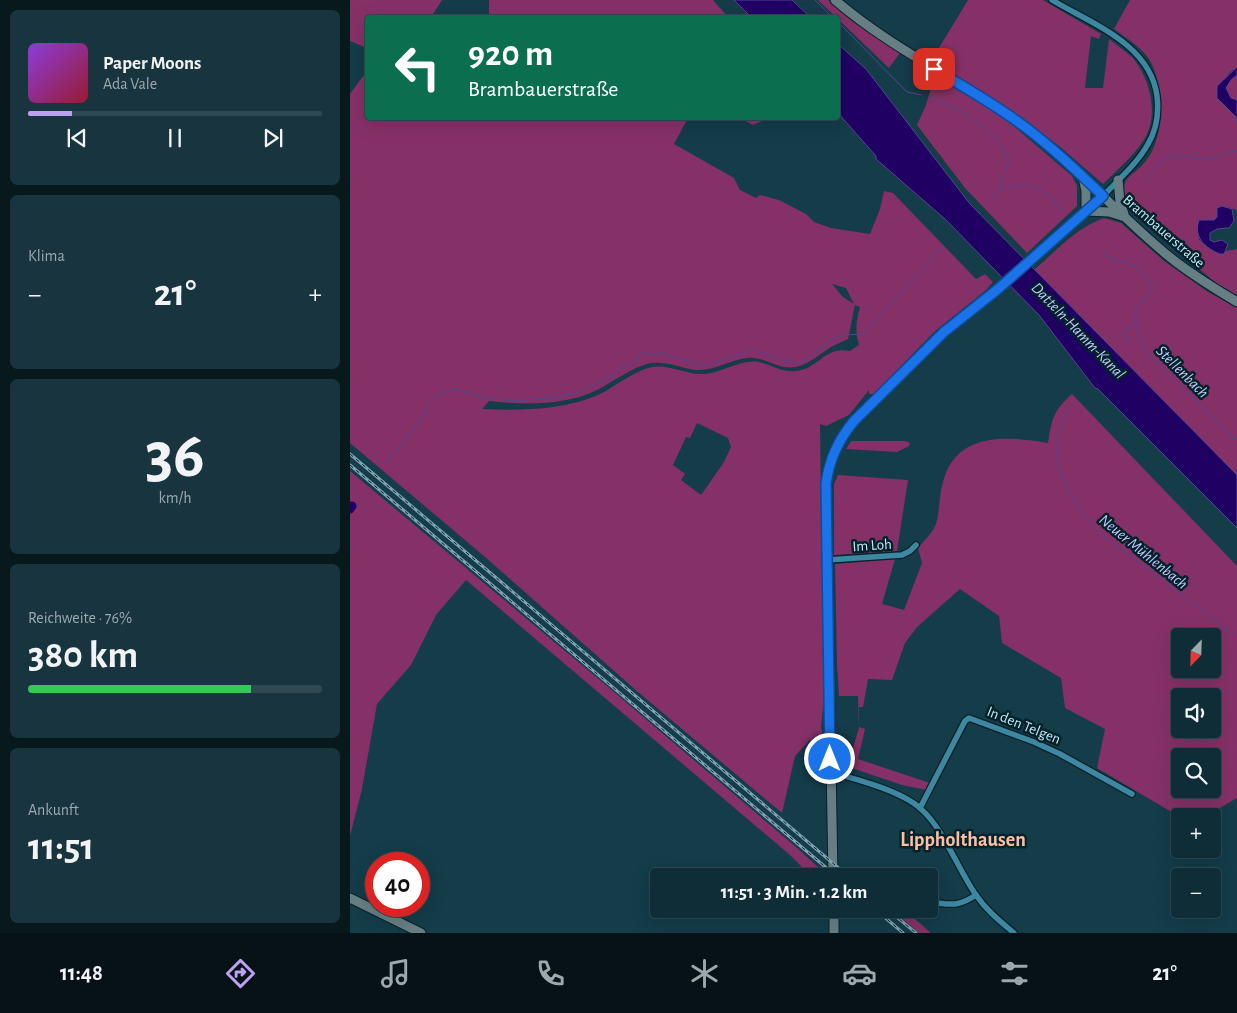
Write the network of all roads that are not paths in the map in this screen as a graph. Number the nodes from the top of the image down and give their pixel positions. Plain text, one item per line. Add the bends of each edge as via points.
1 (835, 0) edge
2 (1052, 0) edge
3 (1082, 176) junction
4 (1118, 180) junction
5 (1103, 196) junction
6 (1086, 211) junction
7 (1124, 216) junction
8 (1237, 302) edge
9 (916, 545) dead end
10 (827, 560) junction
11 (830, 772) junction
12 (1132, 794) dead end
13 (920, 808) junction
14 (833, 868) edge
15 (976, 895) junction
16 (350, 898) edge
17 (938, 903) edge
18 (834, 918) edge
19 (420, 933) edge
20 (834, 933) edge
21 (1014, 933) edge

1 - 3 street, Brambauerstraße via 883,37 1008,114
2 - 4 street via 1122,41 1144,63 1154,82 1158,109 1155,129 1148,146
3 - 5 street, Brambauerstraße
3 - 6 street
4 - 5 street
4 - 7 street
5 - 6 street
5 - 7 street, Brambauerstraße
6 - 7 street
6 - 10 street via 944,332 862,412 843,435 827,478
7 - 8 street, Brambauerstraße via 1189,272
9 - 10 street, Im Loh via 902,555
10 - 11 street
11 - 13 street via 903,797
11 - 14 street
12 - 13 street, In den Telgen via 1060,754 969,718
13 - 15 street via 934,824
15 - 17 street via 961,904
15 - 21 street
16 - 19 street
18 - 20 street

